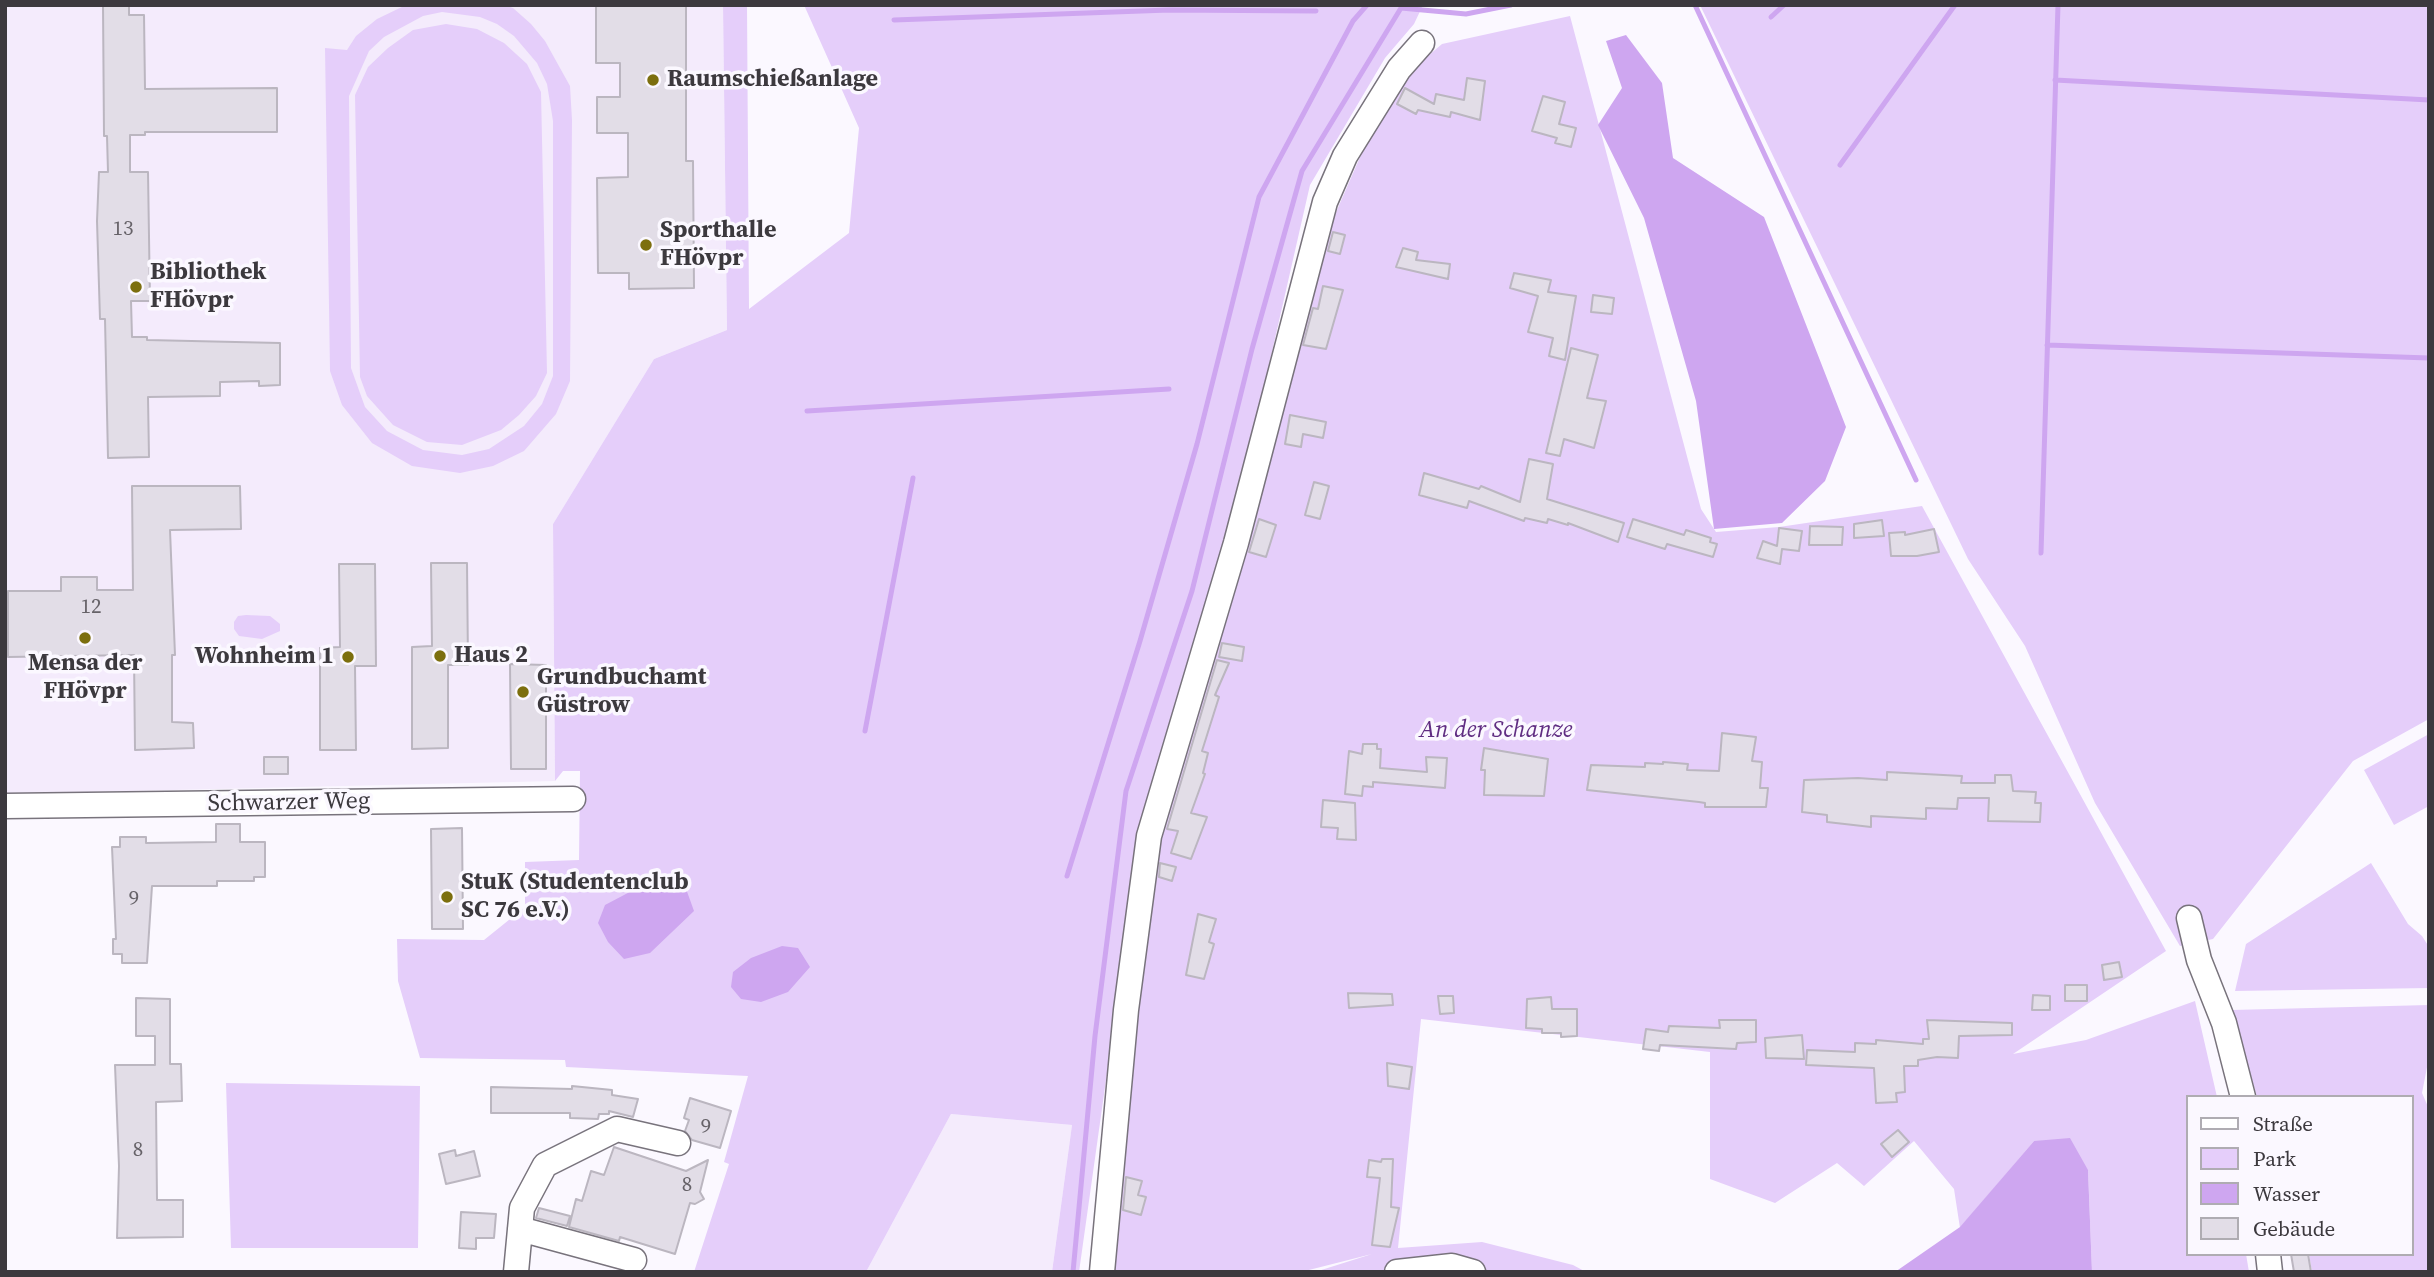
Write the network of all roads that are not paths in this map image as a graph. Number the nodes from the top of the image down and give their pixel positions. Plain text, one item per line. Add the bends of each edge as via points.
1 (1422, 43) dead end
2 (573, 799) dead end
3 (5, 806) edge
4 (2189, 918) dead end
5 (2242, 1095) edge
6 (678, 1143) dead end
7 (520, 1229) junction
8 (634, 1260) dead end
9 (516, 1272) edge
10 (1101, 1272) edge
11 (1397, 1272) edge
12 (1473, 1272) edge

1 - 10 street via 1399,69 1352,145 1325,202 1236,542 1149,836 1126,1010
2 - 3 street, Schwarzer Weg
4 - 5 street
6 - 7 street via 617,1129 545,1165 522,1208
7 - 8 street
7 - 9 street
11 - 12 street via 1452,1266

